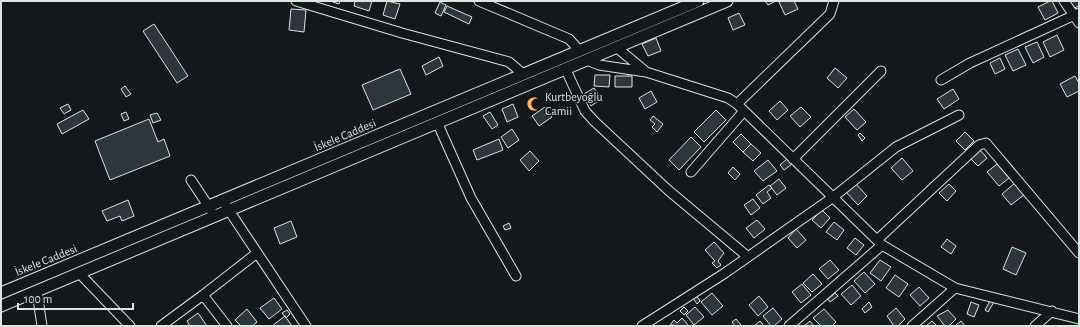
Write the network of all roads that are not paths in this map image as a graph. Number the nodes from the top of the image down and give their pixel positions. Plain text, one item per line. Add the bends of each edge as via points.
1 (296, 1) edge
2 (479, 1) edge
3 (698, 1) edge
4 (727, 1) edge
5 (834, 1) edge
6 (1064, 1) edge
7 (1077, 17) edge
8 (616, 47) junction
9 (579, 50) junction
10 (587, 60) junction
11 (565, 68) junction
12 (881, 70) dead end
13 (646, 72) junction
14 (523, 74) junction
15 (941, 80) dead end
16 (737, 104) junction
17 (744, 111) junction
18 (959, 115) dead end
19 (437, 122) junction
20 (793, 159) junction
21 (691, 172) dead end
22 (191, 180) dead end
23 (832, 198) junction
24 (226, 206) junction
25 (208, 207) junction
26 (216, 216) junction
27 (880, 242) junction
28 (257, 253) junction
29 (1079, 253) edge
30 (748, 257) junction
31 (80, 274) junction
32 (516, 276) dead end
33 (955, 288) junction
34 (37, 292) junction
35 (1, 293) edge
36 (204, 295) junction
37 (1, 306) edge
38 (1052, 311) junction
39 (1079, 319) edge
40 (125, 325) edge
41 (42, 326) edge
42 (161, 326) edge
43 (227, 326) edge
44 (306, 326) edge
45 (642, 326) edge
46 (789, 326) edge
47 (912, 326) edge
48 (1035, 326) edge

1 - 14 street via 509,62
2 - 9 street via 569,39
3 - 9 main road, İskele Caddesi
4 - 8 main road
5 - 16 street via 830,14
6 - 7 street
7 - 15 street via 970,63
8 - 10 main road
8 - 13 street
9 - 14 main road, İskele Caddesi
10 - 11 main road
10 - 13 street via 599,65
11 - 19 main road
11 - 30 street via 585,111 594,121 668,190
12 - 20 street
13 - 16 street via 728,98
14 - 24 main road, İskele Caddesi
16 - 17 street
17 - 20 street
17 - 21 street
18 - 23 street via 896,147
19 - 24 main road
19 - 32 street via 471,198
20 - 23 street
22 - 25 street
23 - 27 street
23 - 30 street
24 - 25 main road, İskele Caddesi
24 - 26 main road
24 - 28 street
25 - 26 street
25 - 35 main road, İskele Caddesi
26 - 31 main road
27 - 29 street via 980,145 986,143
27 - 33 street
27 - 46 street
28 - 36 street
28 - 44 street
30 - 45 street
31 - 34 main road
31 - 40 street
33 - 38 street
33 - 47 street
34 - 37 main road
34 - 41 street
36 - 42 street
36 - 43 street
38 - 39 street
38 - 48 street

